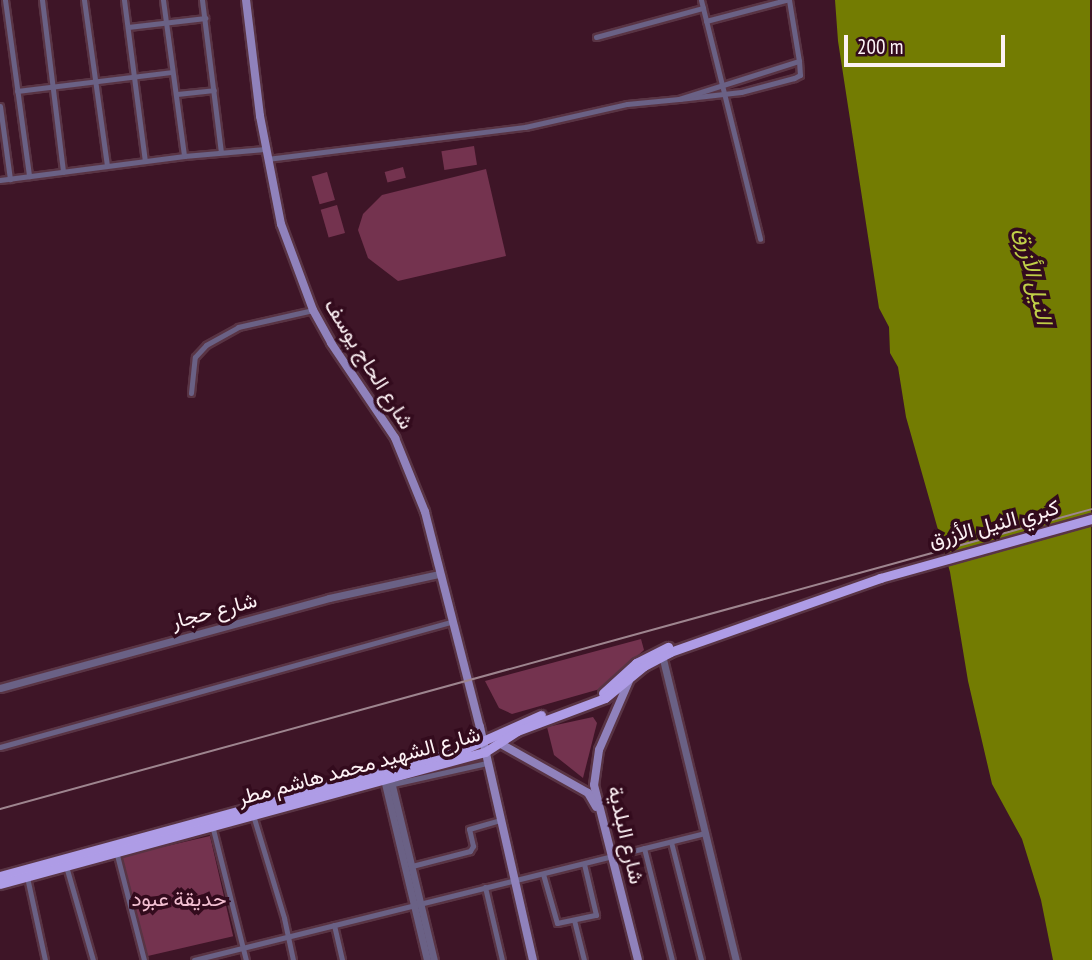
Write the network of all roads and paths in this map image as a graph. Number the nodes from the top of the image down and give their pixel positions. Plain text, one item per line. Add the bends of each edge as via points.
1 (5, 0) edge
2 (42, 0) edge
3 (85, 0) edge
4 (124, 0) edge
5 (163, 0) edge
6 (202, 0) edge
7 (246, 0) edge
8 (701, 0) edge
9 (788, 0) edge
10 (703, 9) junction
11 (205, 18) junction
12 (706, 21) junction
13 (166, 22) junction
14 (128, 27) junction
15 (596, 37) dead end
16 (799, 61) junction
17 (171, 72) junction
18 (135, 76) junction
19 (97, 80) junction
20 (53, 86) junction
21 (722, 86) junction
22 (214, 90) junction
23 (17, 92) junction
24 (177, 94) junction
25 (724, 95) junction
26 (679, 99) junction
27 (0, 106) edge
28 (265, 149) junction
29 (221, 152) junction
30 (184, 156) junction
31 (267, 159) junction
32 (145, 161) junction
33 (107, 166) junction
34 (63, 172) junction
35 (29, 176) junction
36 (10, 179) junction
37 (0, 180) edge
38 (760, 239) dead end
39 (313, 310) junction
40 (191, 393) dead end
41 (1092, 517) edge
42 (906, 568) junction
43 (439, 574) junction
44 (452, 622) junction
45 (662, 655) junction
46 (629, 681) junction
47 (0, 688) edge
48 (501, 744) junction
49 (0, 747) edge
50 (484, 747) junction
51 (487, 762) junction
52 (387, 777) junction
53 (253, 814) junction
54 (500, 820) junction
55 (212, 825) junction
56 (705, 833) junction
57 (671, 842) junction
58 (115, 848) junction
59 (644, 848) junction
60 (610, 857) junction
61 (584, 864) junction
62 (66, 866) junction
63 (412, 866) junction
64 (543, 874) junction
65 (0, 876) edge
66 (27, 877) junction
67 (514, 881) junction
68 (0, 884) edge
69 (485, 887) junction
70 (418, 904) junction
71 (574, 920) junction
72 (334, 925) junction
73 (286, 935) junction
74 (243, 947) junction
75 (45, 960) edge
76 (93, 960) edge
77 (144, 960) edge
78 (194, 960) edge
79 (246, 960) edge
80 (293, 960) edge
81 (342, 960) edge
82 (427, 960) edge
83 (433, 960) edge
84 (502, 960) edge
85 (533, 960) edge
86 (584, 960) edge
87 (636, 960) edge
88 (672, 960) edge
89 (701, 960) edge
90 (736, 960) edge

1 - 23 street
2 - 20 street
3 - 19 street
4 - 14 street
5 - 13 street
6 - 11 street
7 - 28 main road, شارع الحاج يوسف
8 - 10 street
9 - 12 street
9 - 16 street
10 - 12 street
10 - 15 street
11 - 13 street
11 - 22 street
12 - 21 street
13 - 14 street
13 - 17 street
14 - 18 street
16 - 21 street
16 - 25 street via 800,76
17 - 18 street
17 - 24 street
18 - 19 street
18 - 32 street
19 - 20 street
19 - 33 street
20 - 23 street
20 - 34 street
21 - 25 street
21 - 26 street
22 - 24 street
22 - 29 street
23 - 35 street
24 - 30 street
25 - 26 street
25 - 38 street
26 - 31 street via 627,104 525,127
27 - 36 street
28 - 29 street
28 - 31 main road, شارع الحاج يوسف
29 - 30 street
30 - 32 street
31 - 39 main road, شارع الحاج يوسف via 281,224
32 - 33 street
33 - 34 street
34 - 35 street
35 - 36 street
36 - 37 street
39 - 40 street via 238,327 206,345 195,358
39 - 43 main road, شارع الحاج يوسف via 395,438 425,512
41 - 42 main road
42 - 45 main road, شارع الشهيد محمد هاشم مطر
42 - 50 main road, شارع الشهيد محمد هاشم مطر via 722,626 648,655 603,693 525,721
43 - 44 main road, شارع الحاج يوسف
43 - 47 street, شارع حجار via 329,598
44 - 49 street
44 - 50 main road, شارع الحاج يوسف
45 - 46 main road, شارع الشهيد محمد هاشم مطر
45 - 56 street
46 - 48 main road, شارع الشهيد محمد هاشم مطر via 605,698 517,731
46 - 60 main road, شارع البلدية via 595,766
48 - 50 main road, شارع الشهيد محمد هاشم مطر
48 - 60 main road, شارع البلدية via 588,793
50 - 51 main road, شارع الحاج يوسف
50 - 52 main road, شارع الشهيد محمد هاشم مطر
51 - 52 street
51 - 54 main road, شارع الحاج يوسف
52 - 53 main road, شارع الشهيد محمد هاشم مطر
52 - 58 main road, شارع الشهيد محمد هاشم مطر
52 - 63 street
52 - 70 street
53 - 55 main road, شارع الشهيد محمد هاشم مطر
53 - 73 street
54 - 63 street via 469,829 470,851
54 - 67 main road, شارع الحاج يوسف
55 - 58 main road, شارع الشهيد محمد هاشم مطر
55 - 74 street
56 - 57 street
56 - 90 street
57 - 59 street
57 - 89 street
58 - 62 main road, شارع الشهيد محمد هاشم مطر
58 - 65 main road, شارع الشهيد محمد هاشم مطر
58 - 77 street
59 - 60 street
59 - 88 street
60 - 61 street
60 - 87 main road, شارع البلدية
61 - 64 street
61 - 71 street via 597,914
62 - 66 main road, شارع الشهيد محمد هاشم مطر
62 - 76 street
63 - 70 street
64 - 67 street
64 - 71 street via 557,923
66 - 68 main road, شارع الشهيد محمد هاشم مطر
66 - 75 street
67 - 69 street
67 - 85 main road, شارع الحاج يوسف
69 - 70 street
69 - 84 street
70 - 72 street
70 - 82 street
70 - 83 street
71 - 86 street
72 - 73 street
72 - 81 street
73 - 74 street
73 - 80 street
74 - 78 street
74 - 79 street

